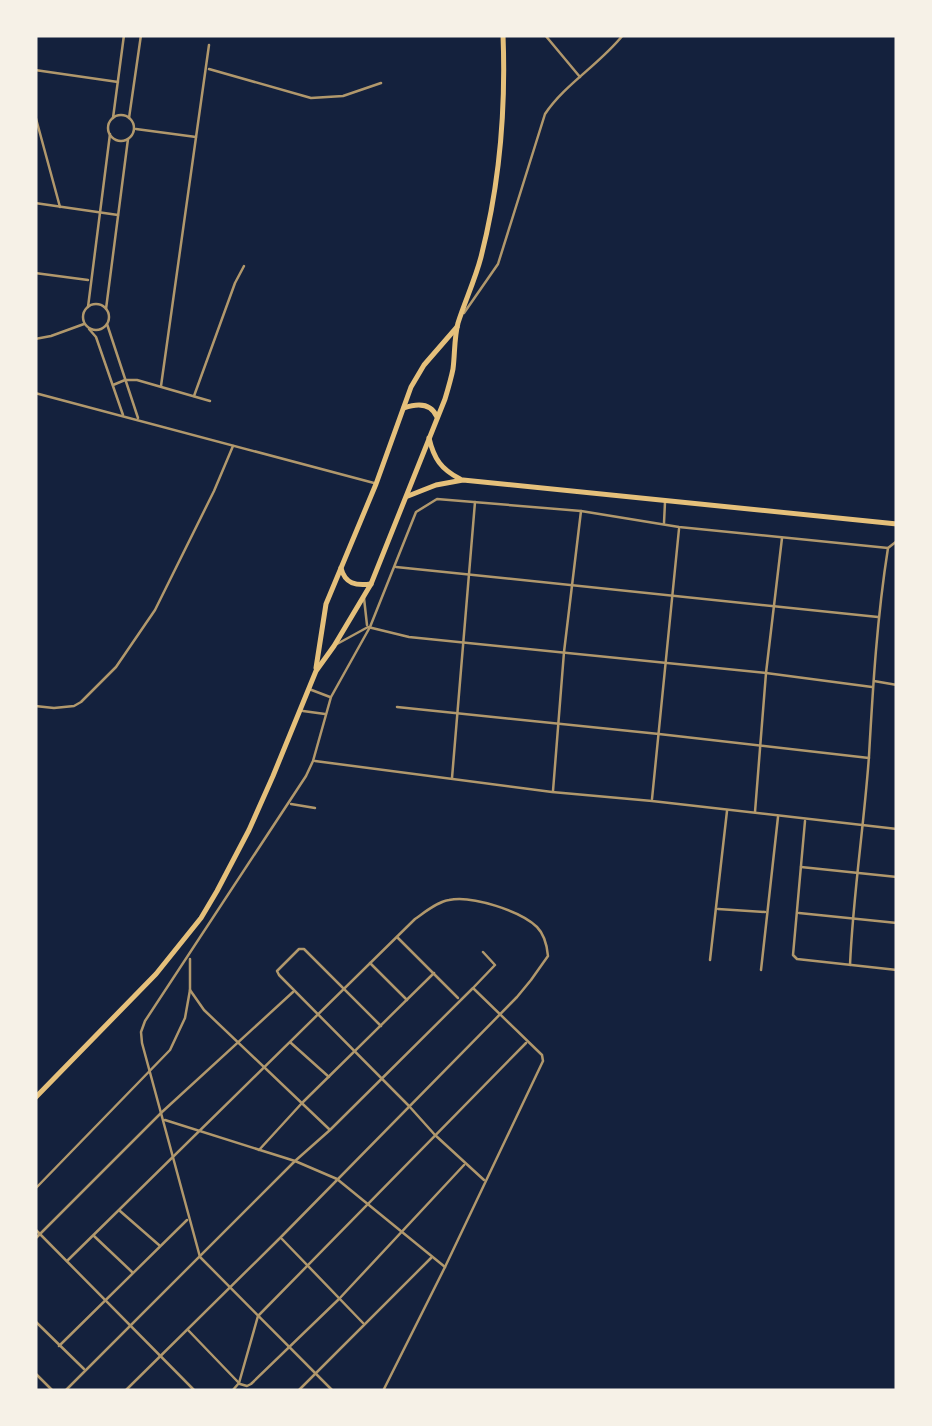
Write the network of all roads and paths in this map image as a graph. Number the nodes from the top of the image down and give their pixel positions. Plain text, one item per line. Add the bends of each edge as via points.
1 (124, 35) edge
2 (141, 35) edge
3 (503, 35) edge
4 (545, 35) edge
5 (623, 35) edge
6 (209, 45) dead end
7 (206, 68) junction
8 (35, 70) edge
9 (581, 78) junction
10 (118, 82) junction
11 (381, 83) dead end
12 (35, 115) edge
13 (113, 118) junction
14 (129, 118) junction
15 (134, 129) junction
16 (110, 134) junction
17 (196, 136) junction
18 (35, 138) edge
19 (41, 138) junction
20 (128, 139) junction
21 (35, 204) edge
22 (60, 207) junction
23 (100, 212) junction
24 (119, 216) junction
25 (244, 266) dead end
26 (35, 273) edge
27 (91, 280) junction
28 (88, 307) junction
29 (106, 309) junction
30 (460, 318) junction
31 (84, 324) junction
32 (106, 324) junction
33 (457, 327) junction
34 (90, 329) junction
35 (35, 339) edge
36 (125, 380) junction
37 (113, 385) junction
38 (161, 386) junction
39 (35, 393) edge
40 (194, 396) junction
41 (210, 401) dead end
42 (404, 408) junction
43 (122, 415) junction
44 (437, 418) junction
45 (138, 420) junction
46 (428, 438) junction
47 (233, 446) junction
48 (463, 480) junction
49 (376, 484) junction
50 (405, 498) junction
51 (665, 500) junction
52 (475, 502) junction
53 (581, 511) junction
54 (897, 524) edge
55 (664, 525) junction
56 (680, 528) junction
57 (782, 538) junction
58 (897, 541) edge
59 (888, 548) junction
60 (341, 565) junction
61 (394, 567) junction
62 (467, 576) junction
63 (371, 584) junction
64 (572, 586) junction
65 (673, 595) junction
66 (364, 597) junction
67 (775, 606) junction
68 (878, 617) junction
69 (369, 627) junction
70 (462, 642) junction
71 (334, 646) junction
72 (564, 652) junction
73 (667, 663) junction
74 (316, 671) junction
75 (766, 673) junction
76 (872, 684) junction
77 (897, 685) edge
78 (308, 689) junction
79 (331, 697) junction
80 (35, 706) edge
81 (397, 707) dead end
82 (299, 710) junction
83 (326, 714) junction
84 (456, 714) junction
85 (557, 724) junction
86 (659, 734) junction
87 (759, 746) junction
88 (868, 758) junction
89 (313, 761) junction
90 (452, 780) junction
91 (552, 792) junction
92 (652, 801) junction
93 (290, 804) junction
94 (315, 808) dead end
95 (727, 810) junction
96 (755, 813) junction
97 (778, 816) junction
98 (805, 820) junction
99 (861, 824) junction
100 (897, 829) edge
101 (800, 867) junction
102 (856, 873) junction
103 (897, 877) edge
104 (716, 909) junction
105 (768, 912) junction
106 (796, 913) junction
107 (852, 917) junction
108 (897, 923) edge
109 (396, 936) junction
110 (483, 952) dead end
111 (190, 956) junction
112 (710, 960) dead end
113 (369, 962) junction
114 (850, 965) junction
115 (761, 970) dead end
116 (897, 970) edge
117 (434, 973) junction
118 (343, 988) junction
119 (473, 988) junction
120 (190, 990) junction
121 (294, 991) junction
122 (408, 1000) junction
123 (460, 1000) junction
124 (500, 1013) junction
125 (317, 1014) junction
126 (381, 1026) junction
127 (528, 1040) junction
128 (238, 1041) junction
129 (290, 1042) junction
130 (355, 1052) junction
131 (263, 1067) junction
132 (150, 1070) junction
133 (329, 1076) junction
134 (381, 1078) junction
135 (35, 1098) edge
136 (302, 1103) junction
137 (409, 1106) junction
138 (162, 1112) junction
139 (164, 1120) junction
140 (330, 1130) junction
141 (196, 1131) junction
142 (435, 1136) junction
143 (258, 1151) junction
144 (172, 1156) junction
145 (295, 1161) junction
146 (464, 1164) junction
147 (337, 1179) junction
148 (485, 1181) junction
149 (35, 1189) edge
150 (368, 1204) junction
151 (118, 1209) junction
152 (188, 1220) junction
153 (35, 1229) edge
154 (40, 1234) junction
155 (402, 1234) junction
156 (92, 1235) junction
157 (280, 1237) junction
158 (35, 1240) edge
159 (160, 1246) junction
160 (200, 1256) junction
161 (431, 1258) junction
162 (67, 1261) junction
163 (307, 1266) junction
164 (445, 1268) junction
165 (133, 1273) junction
166 (230, 1287) junction
167 (339, 1299) junction
168 (106, 1301) junction
169 (258, 1316) junction
170 (35, 1321) edge
171 (364, 1324) junction
172 (132, 1325) junction
173 (188, 1330) junction
174 (60, 1346) junction
175 (288, 1347) junction
176 (159, 1356) junction
177 (86, 1371) junction
178 (35, 1373) edge
179 (316, 1373) junction
180 (238, 1383) junction
181 (190, 1386) junction
182 (52, 1391) edge
183 (65, 1391) edge
184 (125, 1391) edge
185 (185, 1391) edge
186 (195, 1391) edge
187 (232, 1391) edge
188 (298, 1391) edge
189 (334, 1391) edge
190 (383, 1391) edge

1 - 10 street
2 - 14 street
3 - 30 main road via 500,168 480,263
4 - 9 street
5 - 9 street
6 - 7 street
7 - 11 street via 311,98
7 - 17 street
8 - 10 street
9 - 30 street via 546,114 498,264
10 - 13 street
12 - 19 street
13 - 14 street
13 - 16 street
14 - 15 street
15 - 17 street
15 - 20 street
16 - 20 street
16 - 23 street
17 - 38 street
18 - 19 street
19 - 22 street
20 - 24 street
21 - 22 street
22 - 23 street
23 - 24 street
23 - 27 street
24 - 29 street
25 - 40 street
26 - 27 street
27 - 28 street
28 - 29 street
28 - 31 street
29 - 32 street
30 - 33 main road
31 - 34 street
31 - 35 street
32 - 34 street
32 - 36 street
33 - 42 main road via 417,376
33 - 44 main road via 453,370
34 - 37 street
36 - 37 street
36 - 38 street
36 - 45 street
37 - 43 street
38 - 40 street
39 - 43 street
40 - 41 street
42 - 44 main road via 426,406
42 - 49 main road
43 - 45 street
44 - 46 main road
45 - 47 street
46 - 48 main road via 438,464
46 - 50 main road
47 - 49 street
47 - 80 street via 155,610 127,653 81,702
48 - 50 main road
48 - 51 main road
49 - 60 main road
50 - 63 main road
51 - 54 main road
51 - 55 street
52 - 53 street
52 - 61 street via 437,499 421,507
52 - 62 street
53 - 55 street
53 - 64 street
55 - 56 street
56 - 57 street
56 - 65 street
57 - 59 street
57 - 67 street
58 - 59 street
59 - 68 street
60 - 63 main road via 347,581
60 - 74 main road via 326,604
61 - 62 street
61 - 69 street
62 - 64 street
62 - 70 street
63 - 66 main road
64 - 65 street
64 - 72 street
65 - 67 street
65 - 73 street
66 - 69 street
66 - 71 main road
67 - 68 street
67 - 75 street
68 - 76 street
69 - 70 street
69 - 71 street
69 - 79 street
70 - 72 street
70 - 84 street
71 - 74 main road
72 - 73 street
72 - 85 street
73 - 75 street
73 - 86 street
74 - 78 main road
75 - 76 street
75 - 87 street
76 - 77 street
76 - 88 street
78 - 79 street
78 - 82 main road
79 - 83 street
81 - 84 street
82 - 83 street
82 - 135 main road via 249,830 201,918 130,1003
83 - 89 street
84 - 85 street
84 - 90 street
85 - 86 street
85 - 91 street
86 - 87 street
86 - 92 street
87 - 88 street
87 - 96 street
88 - 99 street
89 - 90 street
89 - 93 street
90 - 91 street
91 - 92 street
92 - 95 street
93 - 94 street
93 - 111 street
95 - 96 street
95 - 104 street
96 - 97 street
97 - 98 street
97 - 105 street
98 - 99 street
98 - 101 street
99 - 100 street
99 - 102 street
101 - 102 street
101 - 106 street
102 - 103 street
102 - 107 street
104 - 105 street
104 - 112 street
105 - 115 street
106 - 107 street
106 - 114 street via 794,958
107 - 108 street
107 - 114 street
109 - 113 street
109 - 117 street
109 - 124 street via 446,900 508,910 529,921 544,936 548,956
110 - 119 street via 495,965
111 - 120 street
111 - 132 street via 144,1021
113 - 118 street
113 - 122 street
114 - 116 street
117 - 122 street
117 - 123 street
118 - 121 street via 299,949 277,971
118 - 125 street
118 - 126 street
119 - 123 street
119 - 124 street
120 - 128 street
120 - 132 street via 178,1036
121 - 125 street
121 - 128 street
122 - 126 street
123 - 134 street
124 - 127 street
124 - 137 street
125 - 129 street
125 - 130 street
126 - 130 street
127 - 142 street
127 - 148 street via 542,1055 541,1068
128 - 131 street
128 - 138 street
129 - 131 street
129 - 133 street
130 - 133 street
130 - 134 street
131 - 136 street
131 - 141 street
132 - 138 street
132 - 149 street
133 - 136 street
134 - 137 street
134 - 140 street
136 - 140 street
136 - 143 street
137 - 142 street
137 - 147 street
138 - 139 street
138 - 154 street
139 - 141 street
139 - 144 street
140 - 145 street
141 - 143 street
141 - 144 street
142 - 146 street
142 - 150 street
143 - 145 street
144 - 151 street
144 - 152 street
145 - 147 street
145 - 160 street
146 - 148 street
146 - 155 street
147 - 150 street
147 - 157 street
148 - 164 street
150 - 155 street
150 - 163 street
151 - 156 street
151 - 159 street
152 - 159 street
152 - 160 street
153 - 154 street
154 - 158 street
154 - 162 street
155 - 161 street
155 - 167 street
156 - 162 street
156 - 165 street
157 - 163 street
157 - 166 street
159 - 165 street
160 - 166 street
160 - 172 street
161 - 164 street
161 - 171 street
162 - 168 street
163 - 167 street
163 - 169 street
164 - 190 street
165 - 168 street
166 - 169 street
166 - 173 street
167 - 171 street
167 - 175 street
168 - 172 street
168 - 174 street
169 - 175 street
169 - 180 street
170 - 174 street
171 - 179 street
172 - 176 street
172 - 177 street
173 - 176 street
173 - 180 street
174 - 177 street
175 - 179 street
175 - 180 street via 251,1384
176 - 181 street
176 - 184 street
177 - 183 street
178 - 182 street
179 - 188 street
179 - 189 street
180 - 187 street
181 - 185 street
181 - 186 street

